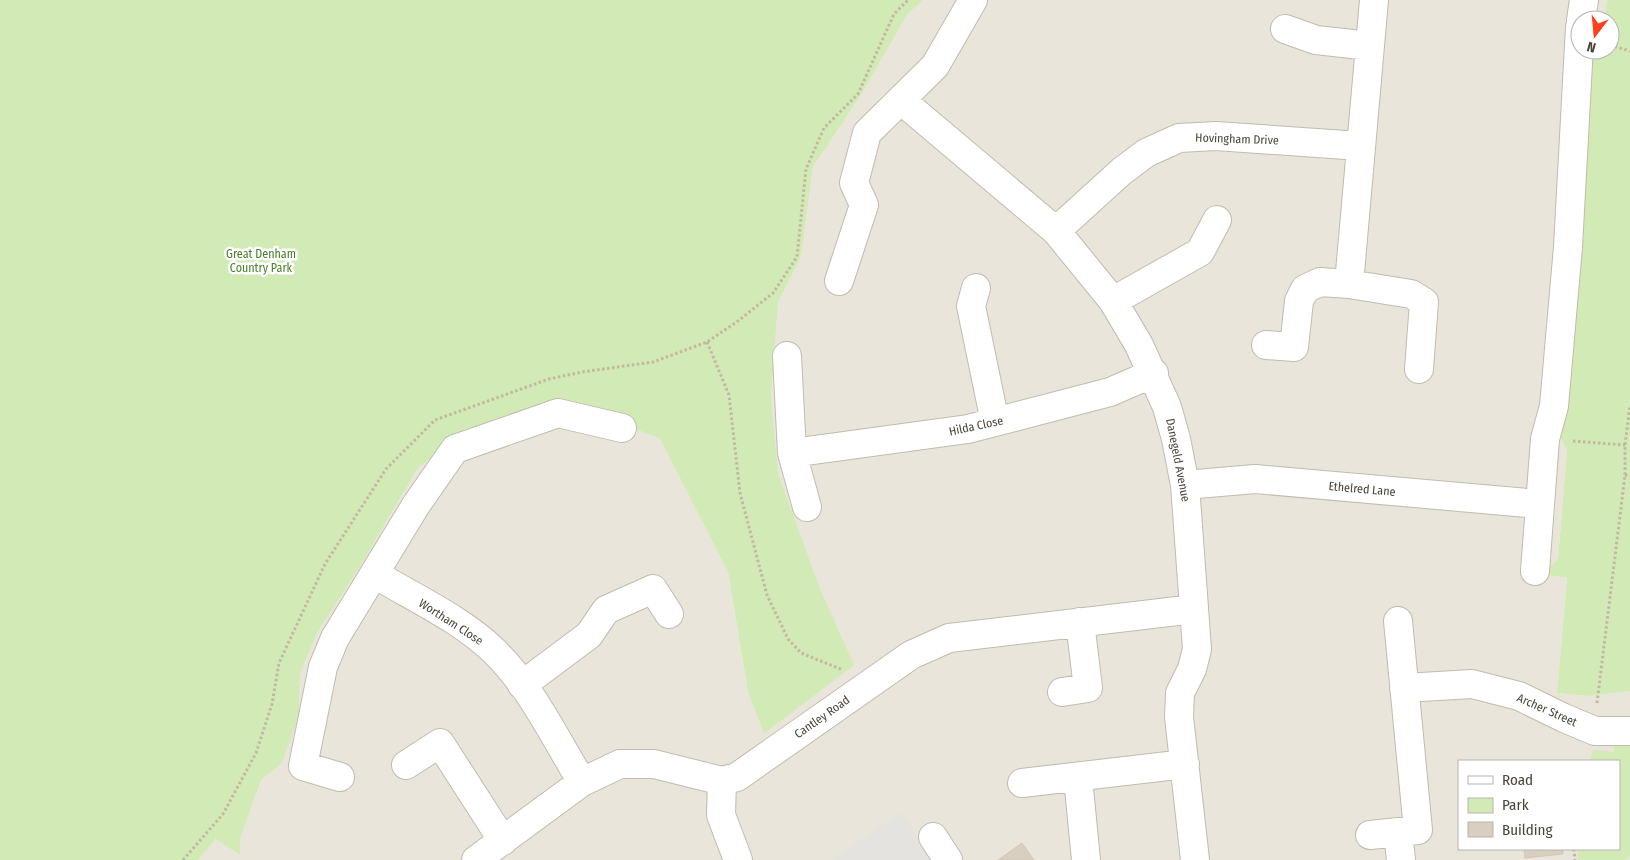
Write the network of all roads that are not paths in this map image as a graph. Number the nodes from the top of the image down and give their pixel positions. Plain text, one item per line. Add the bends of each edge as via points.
1 (973, 0) edge
2 (1374, 0) edge
3 (1285, 29) dead end
4 (1370, 46) junction
5 (1580, 60) edge
6 (902, 101) junction
7 (1360, 146) junction
8 (1217, 220) dead end
9 (1056, 232) junction
10 (839, 281) dead end
11 (1349, 284) junction
12 (976, 288) dead end
13 (1113, 301) junction
14 (1266, 345) dead end
15 (787, 356) dead end
16 (1419, 369) dead end
17 (1154, 374) junction
18 (995, 422) junction
19 (622, 428) dead end
20 (792, 453) junction
21 (1185, 485) junction
22 (1539, 504) junction
23 (807, 507) dead end
24 (1535, 571) dead end
25 (375, 574) junction
26 (1194, 609) junction
27 (669, 614) dead end
28 (1398, 621) dead end
29 (1080, 622) junction
30 (522, 685) junction
31 (1404, 688) junction
32 (1062, 692) dead end
33 (1630, 731) edge
34 (1185, 764) junction
35 (406, 765) dead end
36 (340, 777) dead end
37 (1078, 778) junction
38 (722, 781) junction
39 (582, 782) junction
40 (1022, 783) dead end
41 (1398, 832) junction
42 (1370, 835) dead end
43 (933, 837) dead end
44 (503, 841) junction
45 (476, 860) edge
46 (738, 860) edge
47 (948, 860) edge
48 (1086, 860) edge
49 (1195, 860) edge
50 (1401, 860) edge

1 - 6 street via 935,66
2 - 4 street
3 - 4 street via 1316,40
4 - 7 street
5 - 22 street via 1554,406 1545,439
6 - 9 street, Danegeld Avenue
6 - 10 street via 867,133 854,183 864,205
7 - 9 street, Hovingham Drive via 1216,136 1179,138 1146,153 1122,171
7 - 11 street
8 - 13 street via 1200,252
9 - 13 street, Danegeld Avenue
11 - 14 street via 1320,282 1305,289 1299,301 1294,347
11 - 16 street via 1411,294 1424,302
12 - 18 street via 971,306
13 - 17 street, Danegeld Avenue
15 - 20 street
17 - 18 street, Hilda Close via 1110,392
17 - 21 street, Danegeld Avenue via 1176,439
18 - 20 street, Hilda Close via 968,429
19 - 25 street via 558,413 455,449 416,505
20 - 23 street
21 - 22 street, Ethelred Lane via 1255,479
21 - 26 street, Danegeld Avenue
22 - 24 street
25 - 30 street, Wortham Close via 458,624 494,651
25 - 36 street via 335,638 323,668 303,766
26 - 29 street, Cantley Road
26 - 34 street, Danegeld Avenue via 1197,649 1192,669 1180,693 1179,717
27 - 30 street via 653,589 606,610 589,635
28 - 31 street
29 - 32 street via 1088,688
29 - 38 street, Cantley Road via 949,638 911,655 737,777
30 - 39 street, Wortham Close
31 - 33 street, Archer Street via 1472,684 1519,696 1595,730
31 - 41 street via 1418,830
34 - 37 street via 1093,773
34 - 49 street, Danegeld Avenue
35 - 44 street via 440,743
37 - 40 street
37 - 48 street
38 - 39 street via 654,764 620,764
38 - 46 street via 720,815
39 - 44 street
41 - 42 street
41 - 50 street
43 - 47 street
44 - 45 street

